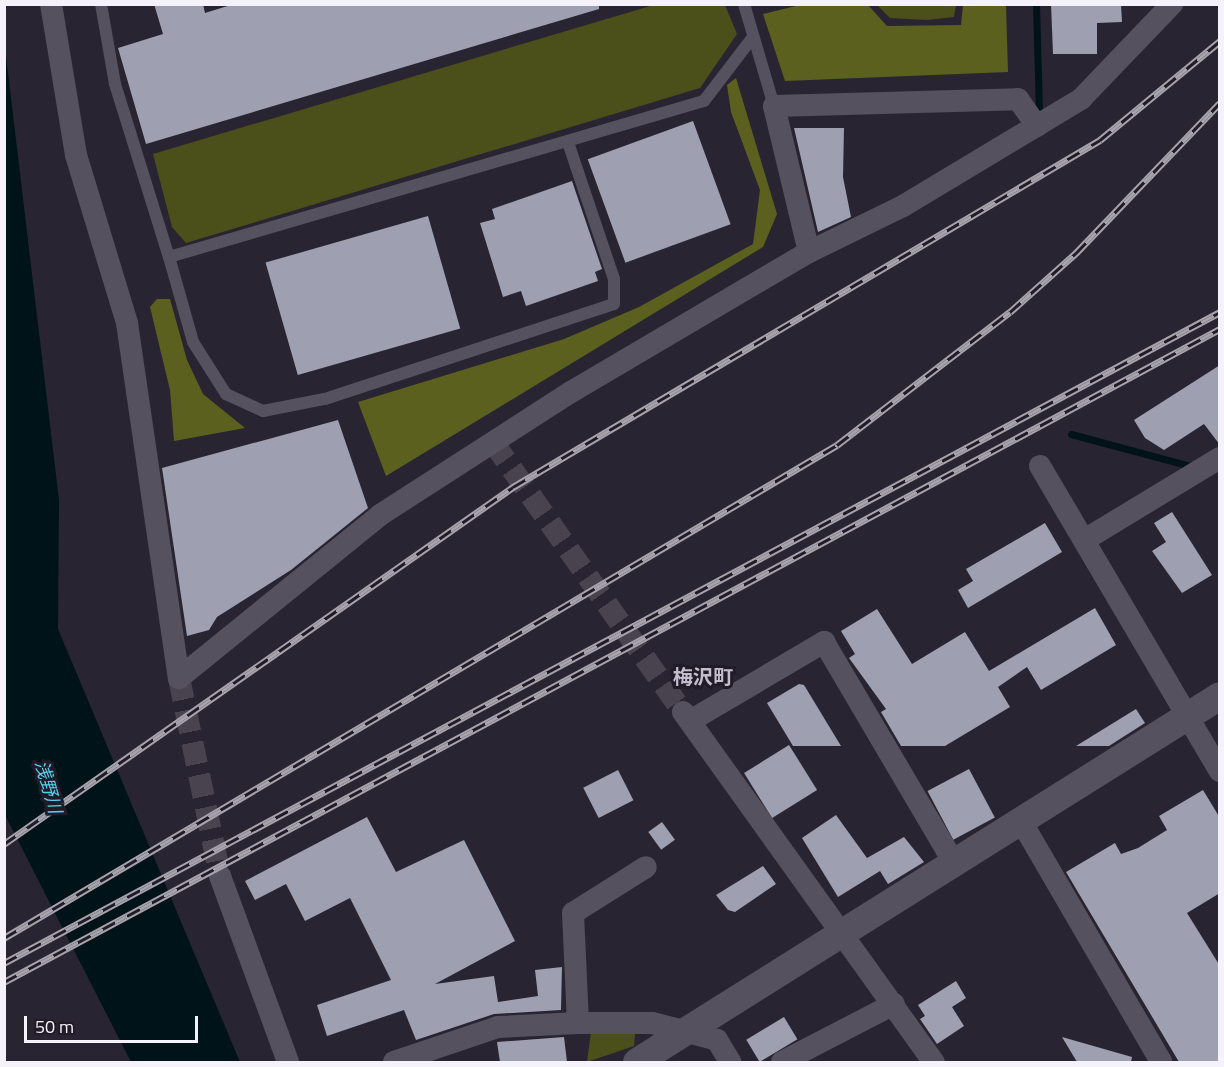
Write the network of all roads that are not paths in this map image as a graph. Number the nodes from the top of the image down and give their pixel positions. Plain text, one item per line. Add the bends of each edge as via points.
1 (51, 4) edge
2 (101, 4) edge
3 (744, 4) edge
4 (1172, 5) edge
5 (753, 37) junction
6 (774, 106) junction
7 (1037, 126) junction
8 (568, 142) junction
9 (809, 252) junction
10 (169, 256) junction
11 (1220, 458) edge
12 (1040, 466) dead end
13 (1086, 539) junction
14 (1220, 696) edge
15 (1188, 715) junction
16 (1220, 771) edge
17 (1021, 821) junction
18 (954, 863) junction
19 (646, 867) dead end
20 (220, 876) tunnel mouth
21 (845, 932) junction
22 (894, 1004) junction
23 (578, 1023) junction
24 (688, 1032) junction
25 (650, 1058) edge
26 (288, 1062) edge
27 (394, 1062) edge
28 (730, 1062) edge
29 (782, 1062) edge
30 (934, 1062) edge
31 (1161, 1062) edge

1 - 9 street via 76,155 127,322 178,678 380,516 571,392
2 - 10 lane via 115,84
3 - 5 lane
4 - 7 street via 1081,99
5 - 6 lane
5 - 8 lane via 704,101
6 - 7 street via 1018,99
6 - 9 street
7 - 9 street via 903,206
8 - 10 lane
8 - 10 lane via 614,279 614,304 325,399 263,411 226,394 193,342
11 - 13 street
12 - 13 street
13 - 15 street
14 - 15 street
15 - 16 street
15 - 17 street
17 - 18 street
17 - 31 street
18 - 21 street
18 - 21 street via 824,642 686,717
19 - 23 street via 573,913
20 - 26 street
21 - 22 street
21 - 24 street
22 - 29 street
22 - 30 street
23 - 24 street via 652,1023
23 - 27 street via 498,1027
24 - 25 street
24 - 28 street via 717,1040

